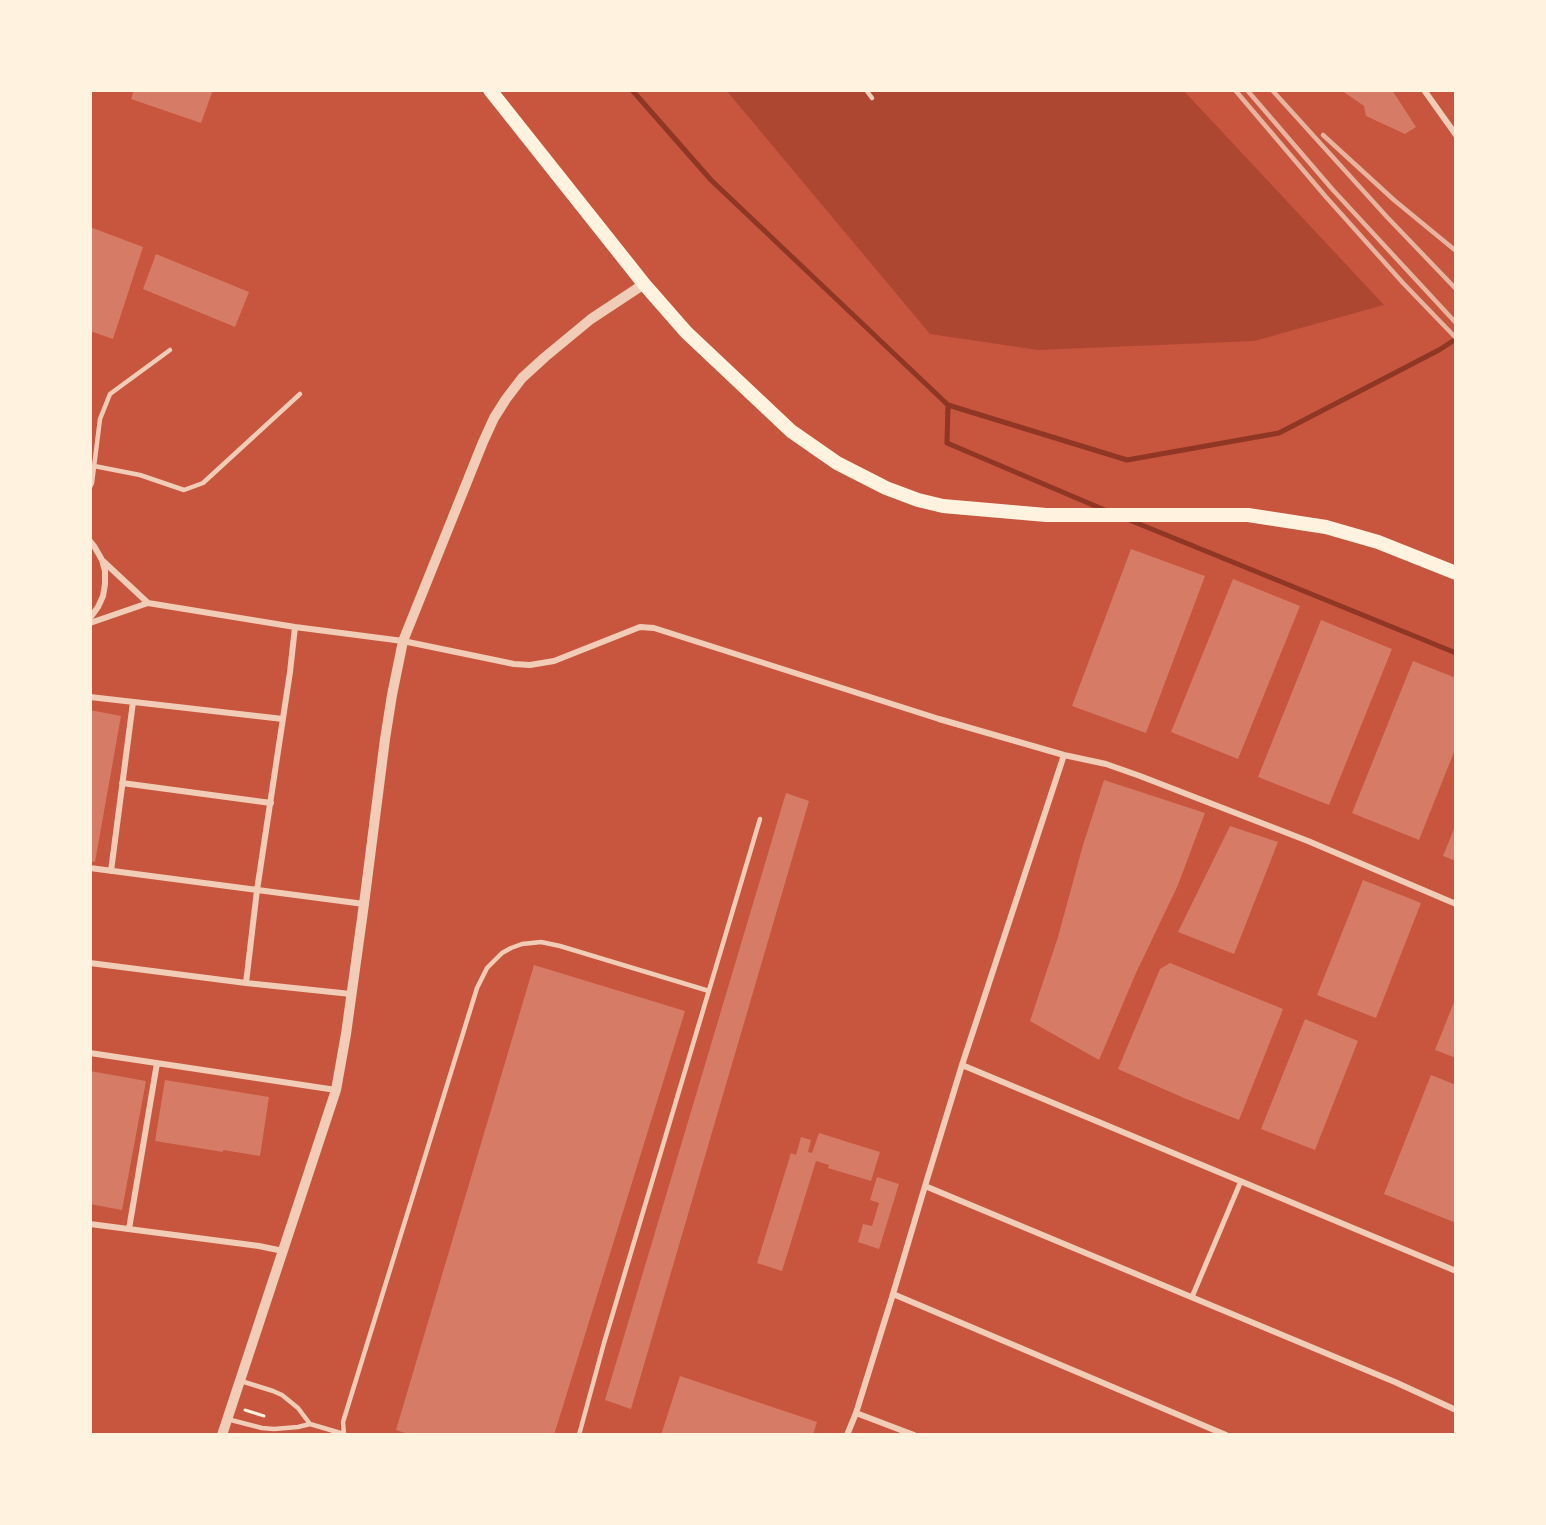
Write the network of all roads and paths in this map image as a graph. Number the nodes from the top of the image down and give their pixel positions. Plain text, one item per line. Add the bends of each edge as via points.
1 (490, 90) edge
2 (866, 90) edge
3 (1424, 90) edge
4 (872, 98) dead end
5 (1456, 135) edge
6 (644, 284) junction
7 (170, 350) dead end
8 (300, 394) dead end
9 (94, 466) junction
10 (90, 487) edge
11 (90, 542) edge
12 (102, 560) junction
13 (1456, 573) edge
14 (148, 603) junction
15 (90, 618) edge
16 (90, 623) edge
17 (296, 627) junction
18 (403, 641) junction
19 (90, 696) edge
20 (133, 702) junction
21 (283, 719) junction
22 (1064, 756) junction
23 (122, 783) junction
24 (271, 803) junction
25 (760, 819) dead end
26 (90, 868) edge
27 (111, 871) junction
28 (256, 890) junction
29 (364, 904) junction
30 (1456, 904) edge
31 (91, 963) edge
32 (90, 971) edge
33 (246, 983) junction
34 (709, 990) junction
35 (351, 994) junction
36 (90, 1053) edge
37 (157, 1063) junction
38 (962, 1065) junction
39 (336, 1090) junction
40 (1240, 1181) junction
41 (925, 1186) junction
42 (90, 1224) edge
43 (129, 1230) junction
44 (283, 1251) junction
45 (1456, 1271) edge
46 (893, 1294) junction
47 (1192, 1298) junction
48 (240, 1381) junction
49 (231, 1406) junction
50 (1456, 1410) edge
51 (856, 1413) junction
52 (227, 1419) junction
53 (310, 1424) junction
54 (274, 1429) junction
55 (222, 1435) edge
56 (344, 1435) edge
57 (579, 1435) edge
58 (847, 1435) edge
59 (914, 1435) edge
60 (1226, 1435) edge

1 - 6 main road
2 - 4 lane
3 - 5 street
6 - 13 main road via 686,332 791,431 837,464 918,500 944,506 1046,514 1248,515 1326,527
6 - 18 street via 591,319 545,357 506,399 470,473
7 - 9 lane via 110,394 100,419
8 - 9 lane via 203,483 184,490 140,475
9 - 10 lane
11 - 12 street
12 - 14 street
12 - 15 street via 103,596
14 - 16 street
14 - 17 street
17 - 18 street
17 - 21 street
18 - 22 street via 530,665 554,661 647,627
18 - 29 street via 384,740
19 - 20 street
20 - 21 street
20 - 23 street
21 - 24 street
22 - 30 street via 1140,776
22 - 38 street
23 - 24 street
23 - 27 street
24 - 28 street
25 - 34 lane
26 - 27 street
27 - 28 street
28 - 29 street
28 - 33 street
29 - 35 street
31 - 32 street
31 - 33 street
33 - 35 street
34 - 56 lane via 541,942 511,948 487,968 477,988 343,1422
34 - 57 lane
35 - 39 street
36 - 37 street
37 - 39 street
37 - 43 street
38 - 40 street
38 - 41 street
39 - 44 street
40 - 45 street
40 - 47 street
41 - 46 street
41 - 47 street
42 - 43 street
43 - 44 street
44 - 48 street
46 - 51 street
46 - 60 street
47 - 50 street
48 - 49 street
48 - 53 lane via 282,1395
49 - 52 street
49 - 54 path via 277,1420
51 - 58 street
51 - 59 street
52 - 54 lane
52 - 55 street
53 - 54 lane
53 - 56 lane

